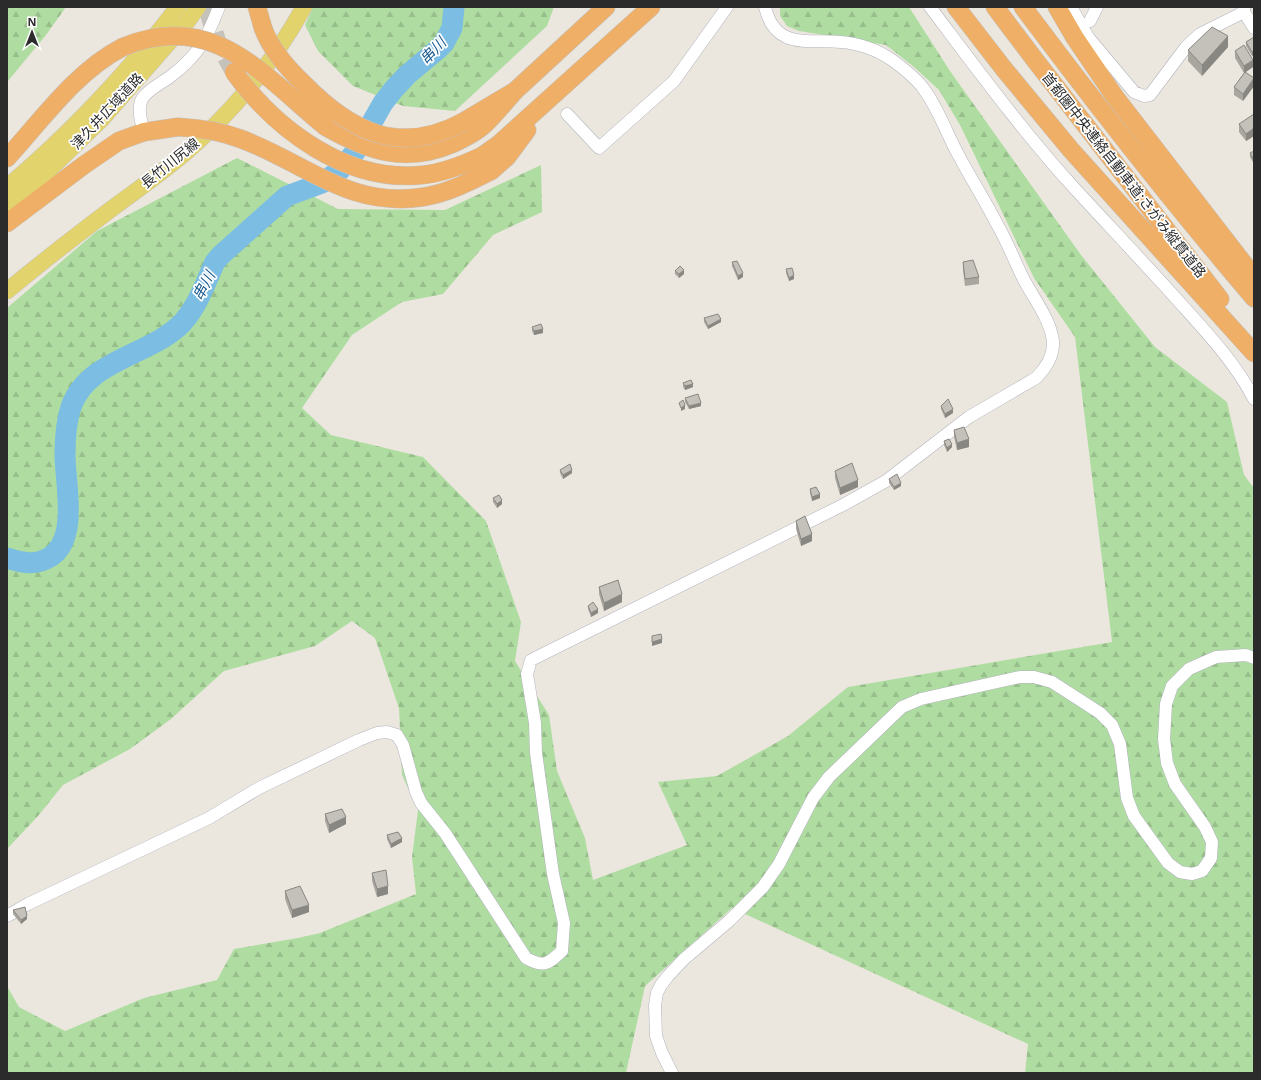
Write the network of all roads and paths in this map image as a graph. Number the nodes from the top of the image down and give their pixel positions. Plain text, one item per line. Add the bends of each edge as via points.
1 (178, 7) edge
2 (198, 7) edge
3 (219, 7) edge
4 (257, 7) edge
5 (304, 7) edge
6 (606, 7) edge
7 (656, 7) edge
8 (727, 7) edge
9 (765, 7) edge
10 (930, 7) edge
11 (956, 7) edge
12 (995, 7) edge
13 (1023, 7) edge
14 (1057, 7) edge
15 (1071, 7) edge
16 (1097, 7) edge
17 (1244, 10) edge
18 (644, 13) edge
19 (1090, 21) dead end
20 (1254, 28) edge
21 (234, 72) tunnel mouth
22 (567, 114) dead end
23 (467, 128) junction
24 (144, 132) junction
25 (7, 158) edge
26 (486, 163) junction
27 (7, 188) edge
28 (7, 207) edge
29 (7, 223) edge
30 (1254, 278) edge
31 (7, 291) edge
32 (1254, 298) edge
33 (1254, 342) edge
34 (1254, 353) edge
35 (1254, 399) edge
36 (1254, 658) edge
37 (7, 916) edge
38 (672, 1073) edge

1 - 27 main road, 津久井広域道路 via 140,54 91,107
2 - 28 main road, 津久井広域道路 via 102,118
3 - 24 street via 208,34 193,58 146,93 141,100 140,120
4 - 23 highway, bridge via 263,28 276,53 321,101 357,126 383,136 405,138 420,138
5 - 31 main road, 長竹川尻線 via 265,68 203,137 162,172
6 - 23 highway via 515,91
7 - 18 highway
8 - 22 street via 674,81 599,148
9 - 37 street via 772,26 784,36 800,41 842,42 866,47 891,59 923,88 998,225 1048,325 1053,342 1052,351 1048,362 1036,378 969,417 880,484 844,505 531,660 527,674 553,874 564,923 562,951 550,962 537,964 526,958 445,833 421,803 403,744 397,735 387,732 358,740 259,788 209,818
10 - 35 street via 1048,158 1209,335 1231,362
11 - 34 highway via 1038,110
12 - 33 highway, 首都圏中央連絡自動車道;さがみ縦貫道路
13 - 32 highway, 首都圏中央連絡自動車道;さがみ縦貫道路 via 1150,171
14 - 30 highway via 1115,98
15 - 17 street via 1088,37 1134,92 1144,96 1150,95 1186,47 1200,34
16 - 19 street
17 - 20 street
18 - 26 highway via 549,100 507,157
21 - 26 highway, bridge via 261,104 292,132 341,162 365,171 393,176 422,176
23 - 25 highway, bridge via 445,147 424,152 400,154 362,146 326,127 240,55 200,39 173,36 150,38 109,54 70,88
24 - 26 highway, bridge via 178,127 211,130 241,139 333,184 380,197 408,198 438,194 460,186
24 - 29 highway via 101,153
36 - 38 street via 1246,655 1216,657 1188,669 1172,686 1166,704 1164,739 1167,763 1175,784 1205,827 1212,842 1211,858 1202,871 1192,874 1180,872 1168,863 1134,816 1127,798 1120,744 1112,725 1100,713 1052,682 1034,677 1020,677 921,699 902,707 829,777 813,798 779,864 763,887 729,921 680,963 661,985 655,1005 656,1036

